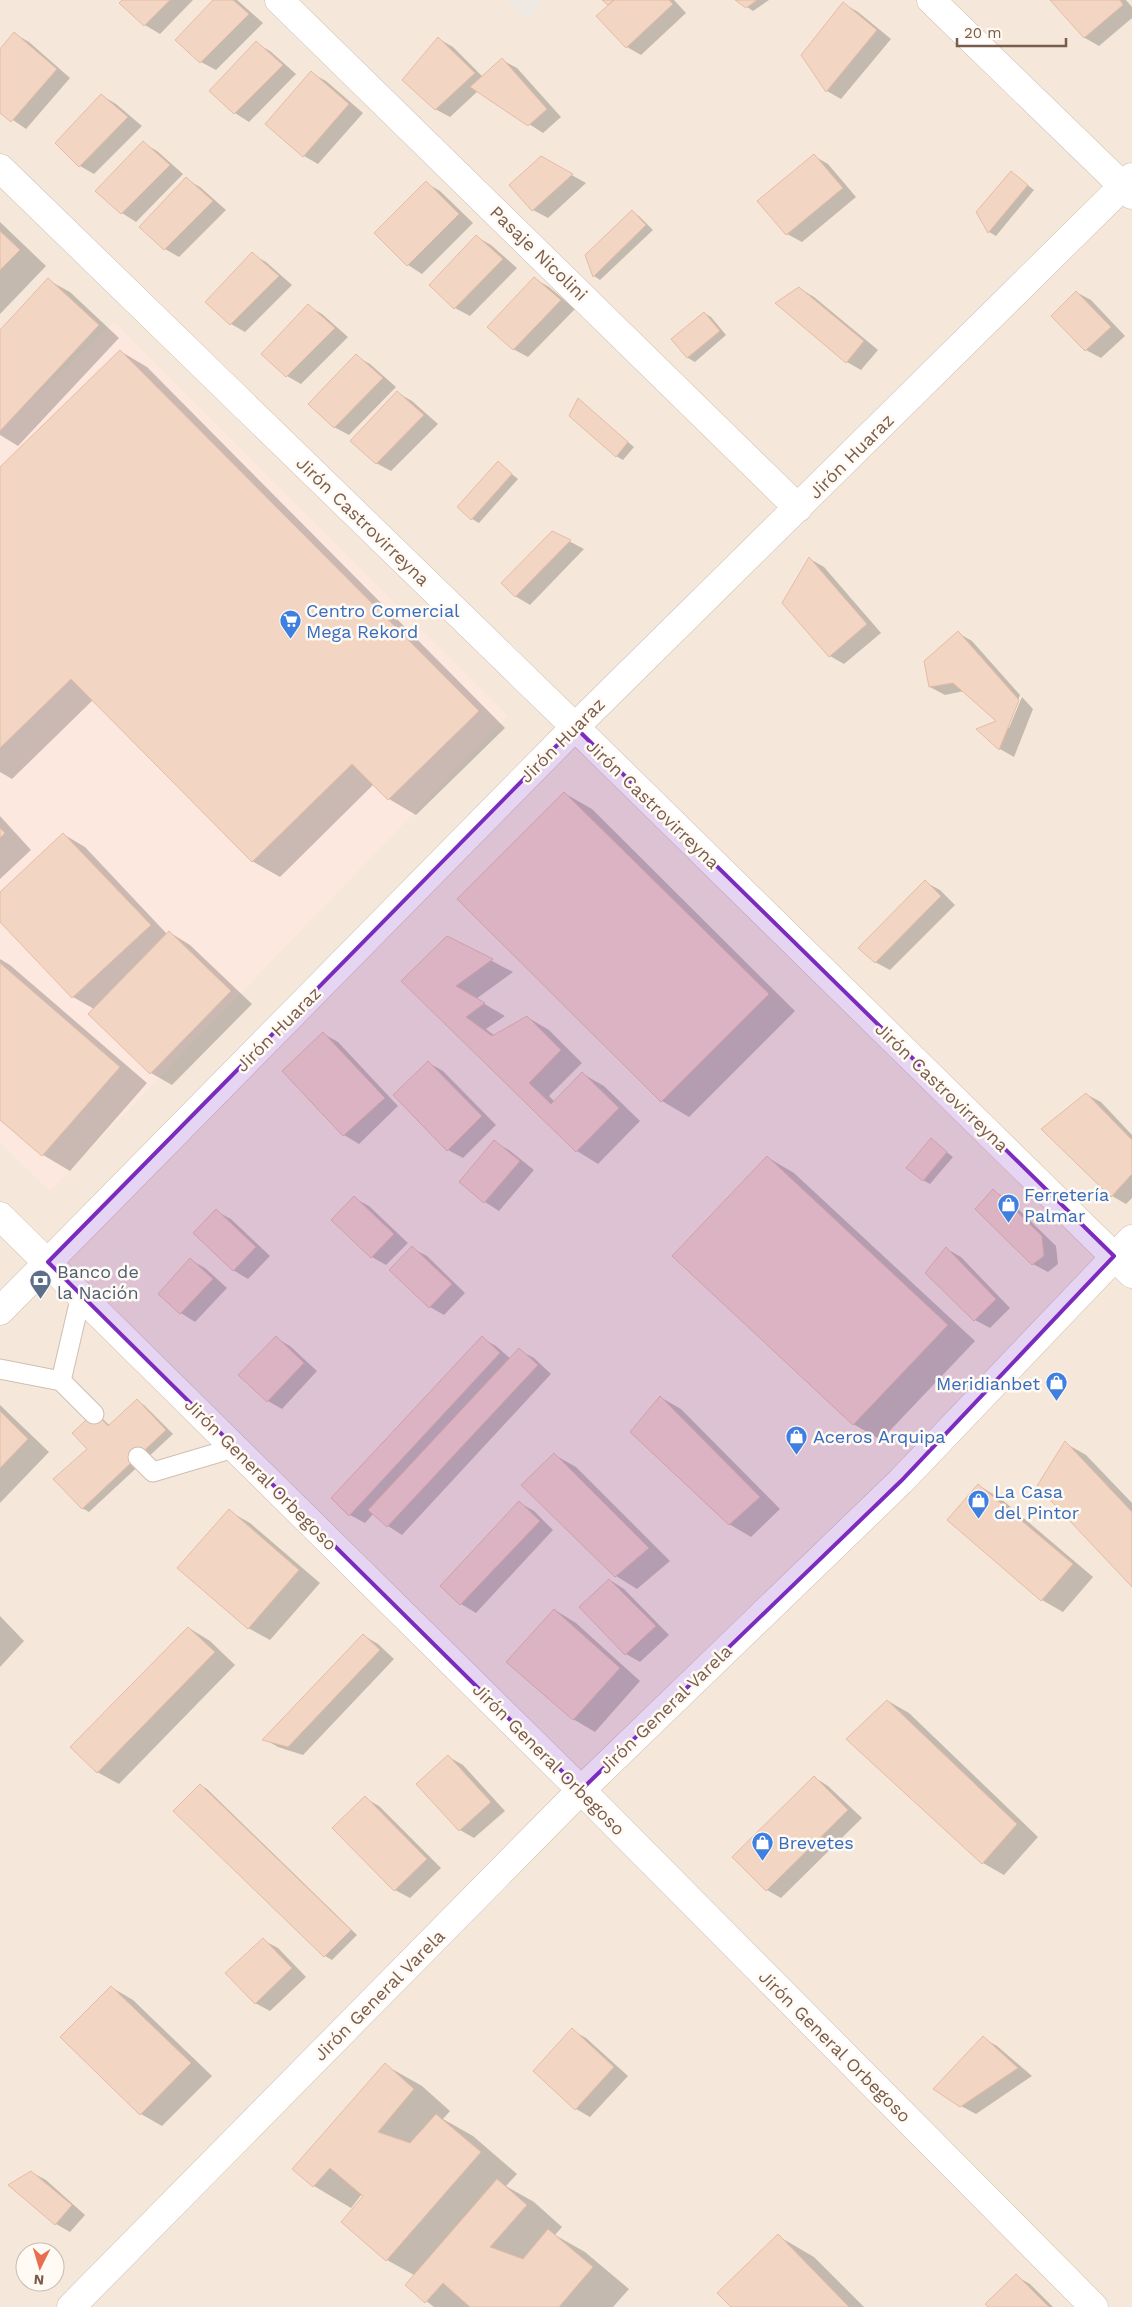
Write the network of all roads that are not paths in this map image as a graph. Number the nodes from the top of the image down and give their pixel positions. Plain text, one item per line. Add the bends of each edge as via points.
1 (279, 0) edge
2 (931, 0) edge
3 (0, 168) edge
4 (1129, 186) edge
5 (798, 508) junction
6 (575, 727) junction
7 (0, 1216) edge
8 (1126, 1256) edge
9 (48, 1262) junction
10 (81, 1295) junction
11 (0, 1311) edge
12 (0, 1369) edge
13 (61, 1381) junction
14 (94, 1414) dead end
15 (234, 1448) junction
16 (138, 1457) dead end
17 (581, 1790) junction
18 (71, 2307) edge
19 (1094, 2307) edge

1 - 5 street, Pasaje Nicolini
2 - 4 street
3 - 6 street, Jirón Castrovirreyna
4 - 5 street, Jirón Huaraz
5 - 6 street, Jirón Huaraz
6 - 8 street, Jirón Castrovirreyna
6 - 9 street, Jirón Huaraz
7 - 9 street, Jirón General Orbegoso
8 - 17 street, Jirón General Varela via 901,1481
9 - 10 street, Jirón General Orbegoso
9 - 11 street, Jirón Huaraz
10 - 13 lane
10 - 15 street, Jirón General Orbegoso
12 - 13 lane
13 - 14 lane
15 - 16 lane via 153,1472
15 - 17 street, Jirón General Orbegoso
17 - 18 street, Jirón General Varela
17 - 19 street, Jirón General Orbegoso

